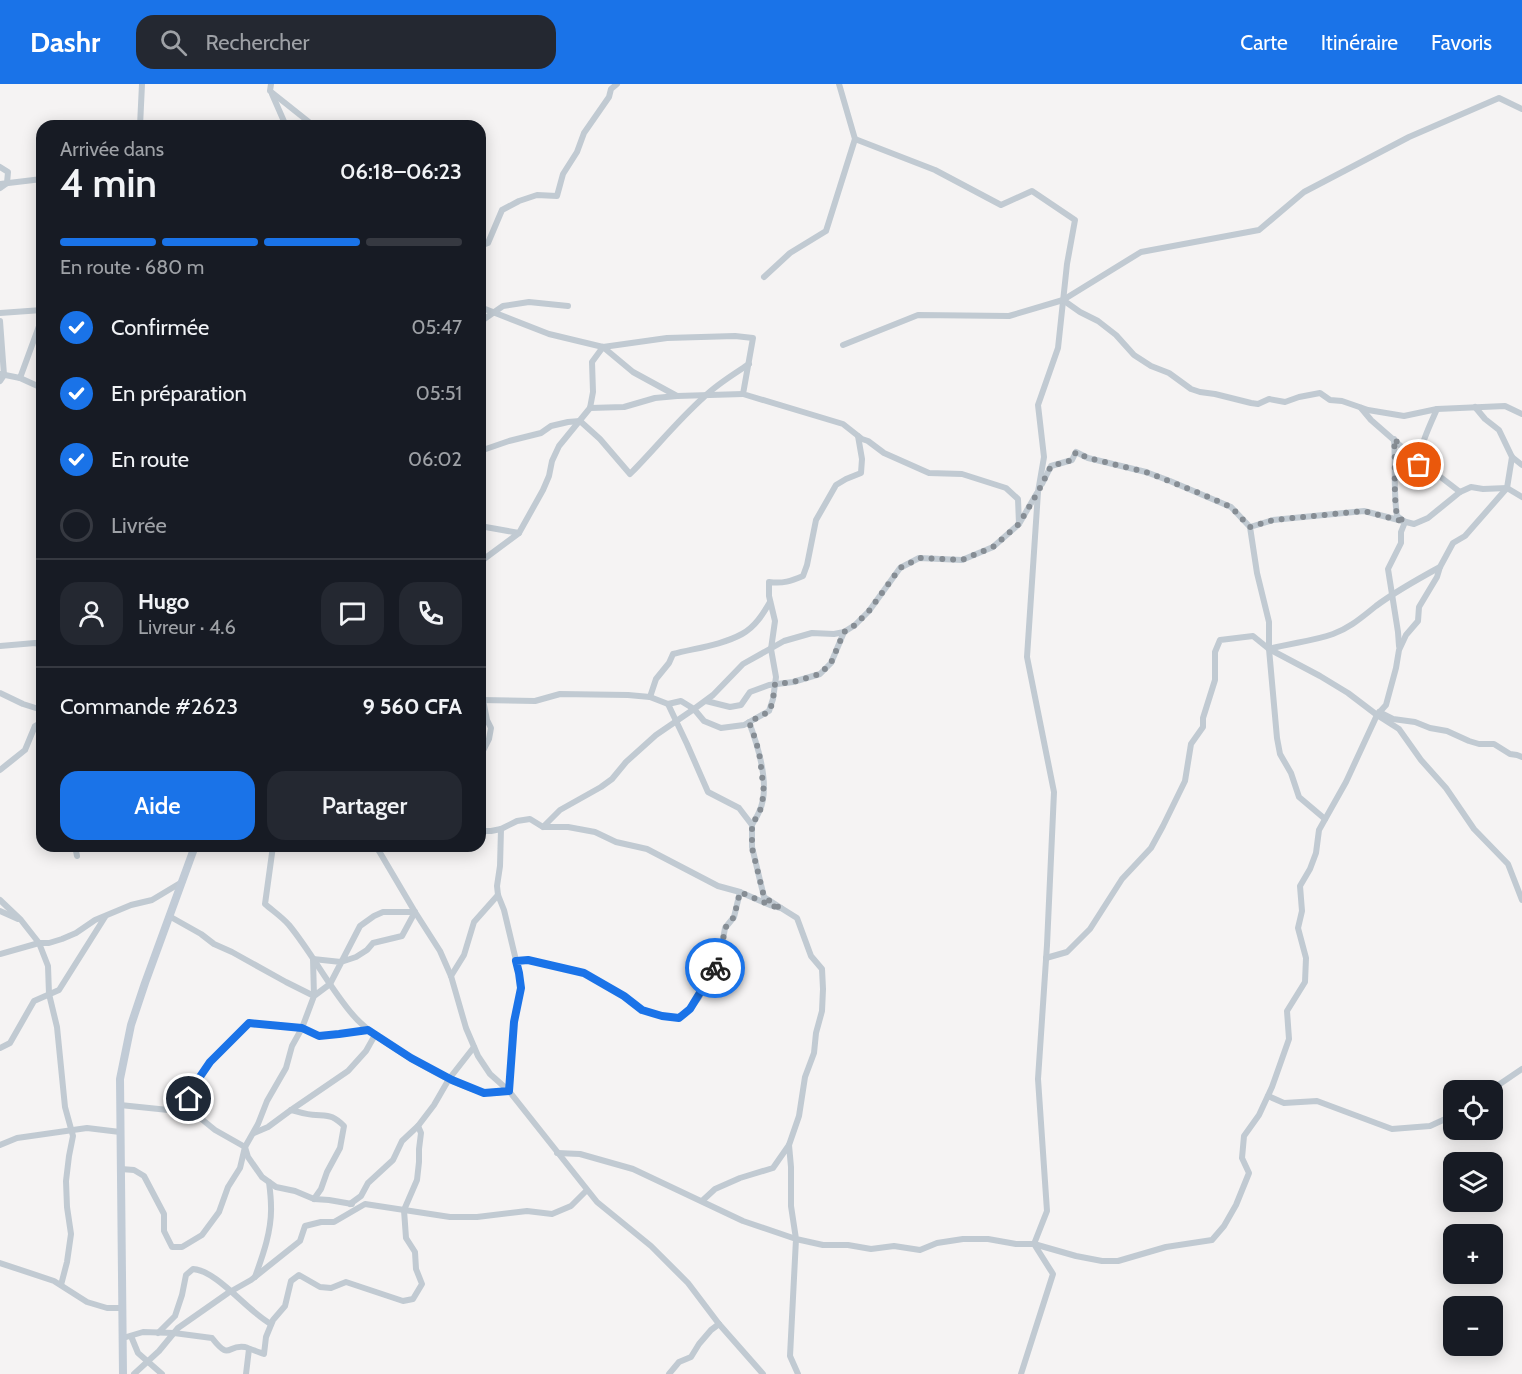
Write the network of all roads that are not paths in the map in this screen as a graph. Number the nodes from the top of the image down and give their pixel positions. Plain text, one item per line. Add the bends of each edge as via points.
1 (142, 84) edge
2 (617, 84) edge
3 (838, 84) edge
4 (271, 88) edge
5 (1522, 109) edge
6 (140, 120) edge
7 (284, 120) edge
8 (307, 120) edge
9 (855, 139) junction
10 (0, 167) edge
11 (36, 180) edge
12 (4, 183) edge
13 (0, 188) edge
14 (486, 244) edge
15 (764, 277) dead end
16 (1064, 300) junction
17 (568, 306) dead end
18 (486, 309) edge
19 (36, 310) edge
20 (493, 312) junction
21 (0, 313) edge
22 (486, 317) edge
23 (0, 321) edge
24 (36, 334) edge
25 (843, 345) dead end
26 (603, 347) junction
27 (749, 363) junction
28 (1, 377) edge
29 (20, 378) junction
30 (36, 385) edge
31 (706, 394) junction
32 (743, 394) junction
33 (677, 396) junction
34 (1475, 407) junction
35 (590, 408) junction
36 (1361, 408) junction
37 (1437, 409) junction
38 (1522, 414) edge
39 (580, 421) junction
40 (858, 436) junction
41 (1394, 439) junction
42 (486, 449) edge
43 (1420, 457) junction
44 (1512, 457) junction
45 (1522, 465) edge
46 (1507, 488) junction
47 (1038, 492) junction
48 (1460, 492) junction
49 (1522, 497) edge
50 (1405, 522) junction
51 (1019, 524) junction
52 (486, 527) edge
53 (1250, 527) junction
54 (519, 533) junction
55 (486, 558) edge
56 (1440, 567) junction
57 (1392, 595) junction
58 (770, 602) junction
59 (844, 632) junction
60 (36, 643) edge
61 (0, 646) edge
62 (771, 649) junction
63 (1269, 649) junction
64 (1399, 650) junction
65 (775, 684) junction
66 (0, 693) edge
67 (650, 698) junction
68 (486, 700) edge
69 (706, 701) junction
70 (668, 704) junction
71 (36, 709) edge
72 (694, 710) junction
73 (1378, 714) junction
74 (486, 716) edge
75 (676, 722) junction
76 (749, 722) junction
77 (36, 725) edge
78 (486, 744) edge
79 (1522, 757) edge
80 (0, 770) edge
81 (1325, 819) junction
82 (752, 825) junction
83 (543, 827) junction
84 (501, 829) junction
85 (486, 831) edge
86 (76, 852) edge
87 (193, 852) edge
88 (272, 852) edge
89 (380, 852) edge
90 (77, 856) dead end
91 (182, 882) junction
92 (740, 892) junction
93 (498, 895) junction
94 (0, 900) edge
95 (1522, 900) edge
96 (781, 909) junction
97 (0, 911) edge
98 (415, 912) junction
99 (106, 916) junction
100 (169, 916) junction
101 (21, 920) junction
102 (39, 944) junction
103 (0, 954) edge
104 (1046, 958) junction
105 (313, 959) junction
106 (516, 961) junction
107 (341, 962) junction
108 (451, 976) junction
109 (330, 984) junction
110 (49, 994) junction
111 (314, 996) junction
112 (302, 1028) junction
113 (368, 1030) junction
114 (375, 1035) junction
115 (474, 1047) junction
116 (0, 1048) edge
117 (1522, 1069) edge
118 (449, 1079) junction
119 (1503, 1082) edge
120 (509, 1091) junction
121 (1268, 1096) junction
122 (120, 1105) junction
123 (291, 1110) junction
124 (183, 1113) junction
125 (1443, 1120) edge
126 (418, 1126) junction
127 (71, 1131) junction
128 (120, 1132) junction
129 (253, 1133) junction
130 (0, 1145) edge
131 (789, 1145) junction
132 (245, 1147) junction
133 (557, 1153) junction
134 (121, 1169) junction
135 (269, 1182) junction
136 (587, 1190) junction
137 (314, 1199) junction
138 (702, 1201) junction
139 (350, 1204) junction
140 (364, 1204) junction
141 (404, 1210) junction
142 (796, 1239) junction
143 (1034, 1244) junction
144 (0, 1263) edge
145 (255, 1278) junction
146 (61, 1285) junction
147 (232, 1291) junction
148 (122, 1308) junction
149 (271, 1324) junction
150 (719, 1324) junction
151 (158, 1333) junction
152 (174, 1333) junction
153 (127, 1337) junction
154 (249, 1349) junction
155 (147, 1362) junction
156 (123, 1374) edge
157 (134, 1374) edge
158 (162, 1374) edge
159 (246, 1374) edge
160 (669, 1374) edge
161 (763, 1374) edge
162 (798, 1374) edge
163 (1021, 1374) edge

1 - 6 street
2 - 14 street via 584,133 563,174 557,196 537,195 502,210
3 - 9 street
4 - 7 street
4 - 8 street
5 - 16 street via 1499,98 1410,137 1304,192 1259,230 1141,252
9 - 15 street via 826,231 790,253
9 - 16 street via 934,170 1001,205 1032,191 1075,220
10 - 12 street via 8,172
11 - 12 street
12 - 13 street
16 - 25 street via 1009,316 918,315
16 - 36 street via 1116,335 1134,355 1191,389 1251,404 1269,399 1285,402 1320,393 1330,400
16 - 47 street via 1058,348 1038,405 1044,457
17 - 20 street via 529,302 503,306
18 - 20 street
19 - 21 street
20 - 22 street
20 - 26 street via 549,334
23 - 28 street
24 - 29 street
26 - 27 street via 667,338 753,338
26 - 33 street via 633,372
26 - 35 street via 592,362
27 - 31 street
27 - 32 street
28 - 29 street
29 - 30 street
31 - 32 street
31 - 33 street
31 - 39 street via 630,474
32 - 40 street via 843,424
33 - 35 street via 624,407
34 - 37 street
34 - 38 street via 1505,406
34 - 44 street via 1499,430
35 - 39 street
36 - 37 street via 1404,416
36 - 41 street
37 - 43 street
39 - 42 street via 551,426 541,433
39 - 54 street via 559,446 543,490
40 - 51 street via 884,453 929,473 962,474 1006,488 1018,499
40 - 58 street via 861,473 836,485 816,520 803,576 788,582 769,582
41 - 43 street via 1411,455
41 - 50 street via 1394,498 1397,516
43 - 48 street via 1419,465
44 - 45 street
44 - 46 street
46 - 48 street via 1471,487
46 - 49 street
46 - 56 street via 1465,536 1454,543
47 - 51 street
47 - 53 street via 1051,466 1072,460 1076,452 1146,472 1204,495 1231,507
47 - 104 street via 1027,657 1054,792
48 - 50 street via 1428,518 1414,524
50 - 53 street via 1364,511 1273,520
50 - 57 street via 1401,543 1388,569
51 - 59 street via 993,547 962,560 920,558 900,568 869,611
52 - 54 street
53 - 63 street via 1269,622
54 - 55 street
56 - 57 street
56 - 64 street via 1419,607 1418,621
57 - 63 street via 1332,635
57 - 64 street
58 - 62 street via 775,621
58 - 67 street via 744,634 673,654 656,679
59 - 62 street via 812,633
59 - 65 street via 831,663 820,674
60 - 61 street
62 - 65 street
62 - 69 street via 743,664
63 - 73 street
63 - 81 street via 1280,754 1299,796
63 - 104 street via 1253,636 1220,640 1203,727 1191,744 1185,781 1151,848 1122,879 1090,929 1067,952
64 - 73 street via 1386,705
65 - 69 street via 750,692 741,705 730,707
65 - 76 street via 770,711
66 - 71 street
67 - 68 street via 628,694 560,694 535,701
67 - 70 street
69 - 72 street
70 - 72 street via 681,701
70 - 75 street
72 - 75 street
72 - 76 street via 704,721 721,728
73 - 79 street via 1447,731 1479,744 1494,744
73 - 81 street
73 - 95 street via 1399,729 1474,829 1508,864
74 - 78 street via 490,728
75 - 82 street via 708,792 739,808
75 - 83 street via 640,749 612,780 560,810
76 - 82 street via 760,758 764,793
77 - 80 street via 25,750
81 - 121 street via 1316,853 1300,886 1302,910 1298,928 1306,958 1305,982 1287,1011 1289,1039
82 - 96 street via 752,848 764,897
83 - 84 street via 530,819 517,820
83 - 92 street via 595,832 647,849 718,886
84 - 85 street
84 - 93 street
86 - 90 street
87 - 91 main road
88 - 105 street via 265,904 287,923
89 - 98 street
91 - 99 street via 152,900
91 - 100 main road
92 - 96 street
92 - 106 street via 734,917 725,928 716,967 690,1009 679,1018 642,1010 584,973 528,960
93 - 106 street
93 - 108 street via 474,922 464,955
94 - 101 street
96 - 131 street via 797,918 811,956 822,969 824,989 814,1053
97 - 101 street
98 - 107 street via 402,936 373,943 356,957
98 - 107 street via 383,912 374,916 360,926
98 - 108 street
99 - 102 street via 62,939
99 - 110 street via 59,990
100 - 111 street
100 - 122 main road via 131,1025 120,1078
101 - 102 street
102 - 103 street
102 - 110 street via 48,966
104 - 143 street via 1038,1079 1047,1211
105 - 107 street
105 - 109 street
105 - 111 street
106 - 120 street via 521,988 514,1022
107 - 109 street
108 - 115 street
109 - 111 street
109 - 113 street
110 - 116 street via 34,1001 10,1043
110 - 127 street
111 - 112 street
112 - 113 street via 319,1036
112 - 124 street via 249,1023 210,1062
112 - 129 street
113 - 114 street
114 - 118 street
114 - 123 street via 348,1071
115 - 118 street
115 - 120 street via 490,1074
117 - 119 street
118 - 120 street via 484,1093
118 - 126 street
120 - 133 street
121 - 125 street via 1284,1103 1317,1101 1392,1129 1430,1126
121 - 143 street via 1244,1136 1242,1158 1249,1173 1236,1205 1212,1240 1166,1247 1118,1261 1076,1256
122 - 124 street
122 - 128 main road
123 - 129 street
123 - 137 street via 328,1115 344,1126 340,1148
124 - 132 street via 199,1117
126 - 139 street via 402,1142 393,1160
126 - 141 street via 422,1133 417,1180
127 - 128 street via 87,1128
127 - 130 street via 17,1138
127 - 146 street via 66,1181 71,1234
128 - 134 main road
129 - 132 street
131 - 138 street via 773,1168 715,1189
131 - 142 street
132 - 134 street via 240,1168 219,1212 202,1235 182,1247 172,1247 164,1231 165,1214 144,1176
132 - 135 street via 248,1157
133 - 136 street
133 - 138 street via 580,1154 633,1169
134 - 148 main road
135 - 137 street
135 - 145 street via 270,1225
136 - 141 street via 571,1206 552,1214 526,1211 450,1217
136 - 150 street via 688,1283
137 - 139 street
138 - 142 street via 743,1221
139 - 140 street
140 - 141 street
140 - 145 street via 334,1222 305,1226 300,1241
141 - 149 street via 406,1238 415,1252 422,1284 413,1299 403,1301 346,1282 331,1288 320,1287 299,1275 291,1281 285,1306
142 - 143 street via 871,1249 894,1246 920,1250 963,1239
142 - 162 street via 790,1356
143 - 163 street via 1053,1274
144 - 146 street
145 - 147 street
146 - 148 street via 87,1302
147 - 149 street
147 - 151 street via 201,1270 193,1269 186,1275 175,1316
147 - 152 street
148 - 153 main road
149 - 154 street via 264,1354
150 - 160 street via 691,1357 679,1362
150 - 161 street
151 - 152 street
151 - 153 street
152 - 154 street via 212,1338 227,1351
152 - 155 street
153 - 155 street
153 - 156 main road
154 - 159 street
155 - 157 street
155 - 158 street

